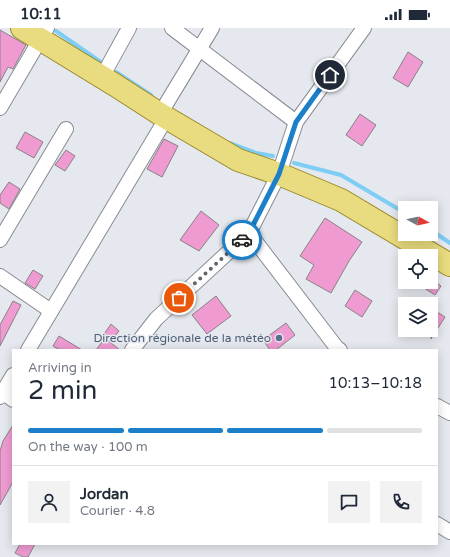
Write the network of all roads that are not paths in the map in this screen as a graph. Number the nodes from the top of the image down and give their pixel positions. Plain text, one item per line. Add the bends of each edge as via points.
1 (22, 28) edge
2 (129, 28) edge
3 (172, 28) edge
4 (212, 28) edge
5 (364, 28) edge
6 (44, 34) edge
7 (198, 49) junction
8 (102, 77) junction
9 (0, 108) edge
10 (164, 116) junction
11 (296, 122) junction
12 (66, 129) dead end
13 (279, 174) junction
14 (249, 233) junction
15 (0, 240) edge
16 (450, 265) edge
17 (0, 276) edge
18 (51, 311) junction
19 (29, 349) edge
20 (133, 349) edge
21 (338, 349) edge
22 (12, 377) edge
23 (4, 395) edge
24 (438, 407) edge
25 (450, 413) edge
26 (438, 525) edge
27 (450, 532) edge

1 - 6 main road
2 - 8 street
3 - 7 street
4 - 7 street
5 - 11 street
6 - 8 main road
6 - 9 street
7 - 10 street
7 - 11 street
8 - 10 main road
10 - 13 main road via 238,160
10 - 18 street
11 - 13 street
12 - 15 street
13 - 14 street
13 - 16 main road via 341,200
14 - 20 street via 156,319
14 - 21 street
17 - 18 street
18 - 19 street
22 - 23 street
24 - 25 street
26 - 27 street

